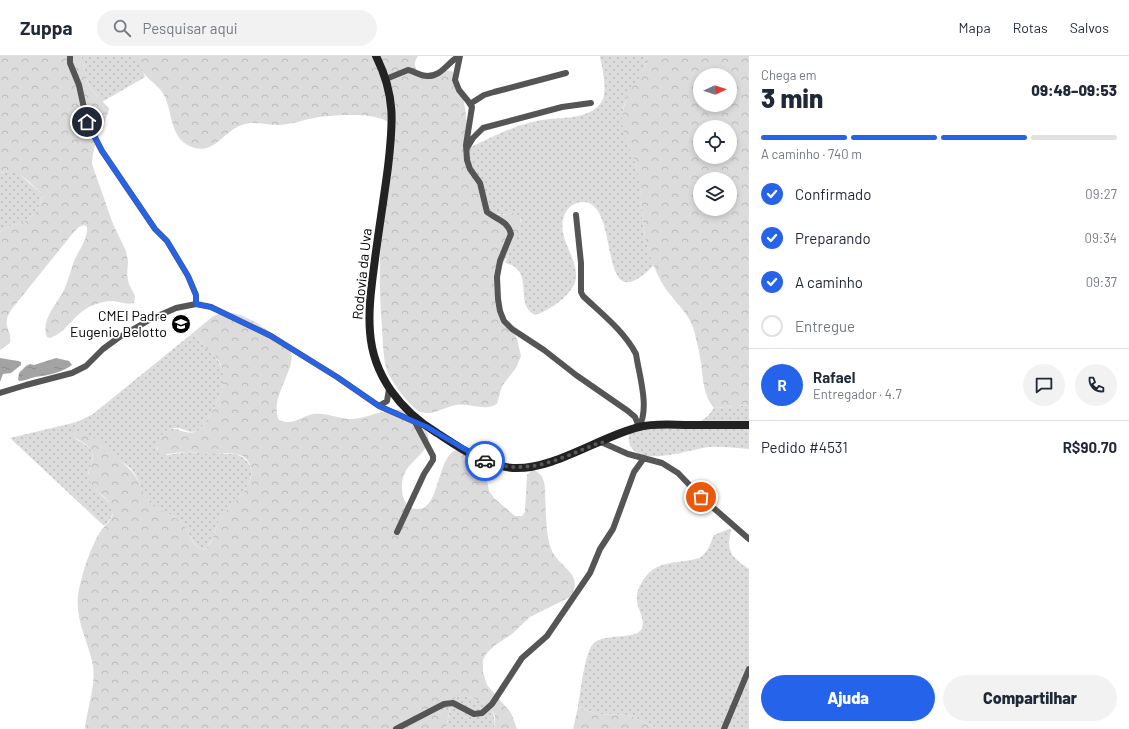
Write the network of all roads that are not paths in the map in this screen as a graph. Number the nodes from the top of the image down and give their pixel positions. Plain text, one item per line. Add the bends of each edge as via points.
1 (70, 56) edge
2 (376, 56) edge
3 (459, 56) edge
4 (566, 72) dead end
5 (386, 79) junction
6 (591, 103) dead end
7 (470, 104) junction
8 (466, 150) junction
9 (576, 215) dead end
10 (196, 304) junction
11 (389, 389) junction
12 (0, 393) edge
13 (379, 406) junction
14 (415, 422) junction
15 (749, 425) edge
16 (427, 427) junction
17 (639, 427) junction
18 (601, 442) junction
19 (644, 458) junction
20 (397, 532) dead end
21 (749, 539) edge
22 (749, 668) edge
23 (396, 729) edge
24 (724, 729) edge

1 - 10 street via 87,122 96,140 155,229 167,241 188,276 196,295
2 - 5 street, Rodovia da Uva
3 - 5 street via 432,76 408,70
3 - 7 street via 455,80
4 - 7 street via 484,95
5 - 11 street, Rodovia da Uva via 392,109 392,133 372,285 370,324 376,359
6 - 8 street via 562,107 483,128
7 - 8 street
8 - 17 street via 468,164 480,183 487,212 505,223 511,234 500,261 497,277 500,312 504,321 628,411 635,417
9 - 17 street via 581,292 617,329 636,354 644,411 643,421
10 - 12 street via 176,308 152,319 118,338 86,366 72,373
10 - 13 street via 211,307 271,336
11 - 13 street via 387,401
11 - 16 street, Rodovia da Uva via 403,406
13 - 14 street
14 - 16 street
14 - 20 street via 433,460
15 - 17 street, Rodovia da Uva via 663,424
16 - 18 street, Rodovia da Uva via 484,460 507,467 538,466
17 - 18 street, Rodovia da Uva
18 - 19 street
19 - 21 street via 662,463 678,473
19 - 23 street via 634,472 613,529 600,549 590,573 547,636 522,658 492,704 482,713 474,714 453,703 444,704
22 - 24 street

